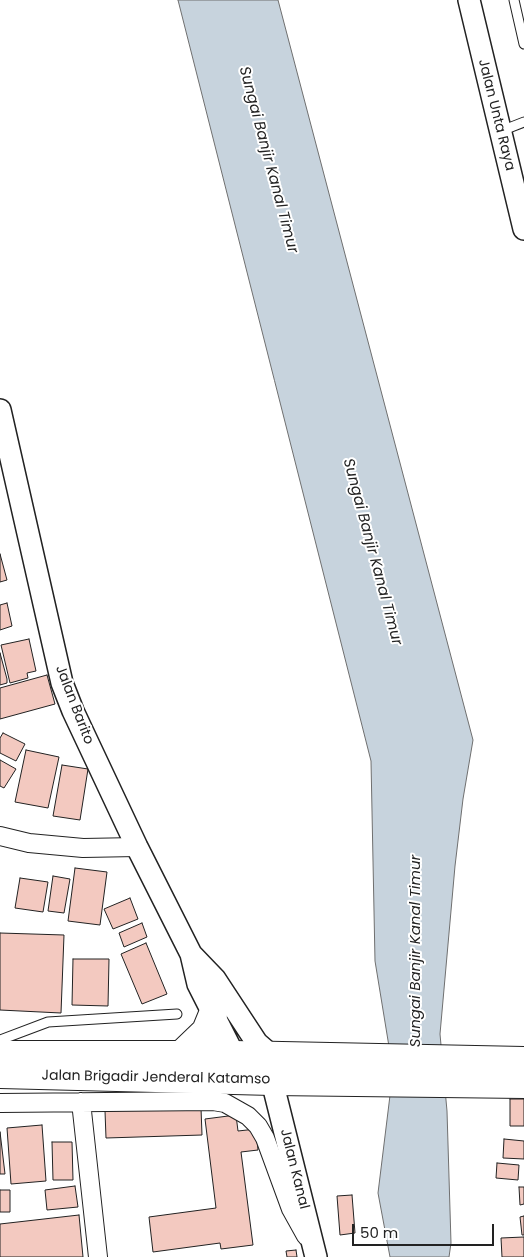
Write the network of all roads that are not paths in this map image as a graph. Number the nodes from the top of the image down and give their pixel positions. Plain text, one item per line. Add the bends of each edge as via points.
1 (469, 0) edge
2 (514, 0) edge
3 (524, 44) edge
4 (524, 122) edge
5 (500, 131) junction
6 (524, 229) edge
7 (0, 410) edge
8 (0, 836) edge
9 (137, 847) junction
10 (191, 954) junction
11 (177, 1014) dead end
12 (213, 1014) junction
13 (0, 1040) edge
14 (0, 1055) edge
15 (181, 1055) junction
16 (234, 1055) junction
17 (272, 1068) junction
18 (520, 1072) edge
19 (0, 1074) edge
20 (81, 1102) junction
21 (0, 1103) edge
22 (316, 1256) edge
23 (98, 1257) edge

1 - 5 street, Jalan Unta Raya
2 - 3 lane
4 - 5 lane
5 - 6 street, Jalan Unta Raya
7 - 9 street, Jalan Barito via 62,683
8 - 9 street via 29,843 74,847
9 - 10 street, Jalan Barito
10 - 12 street via 198,984
10 - 17 street via 216,979
11 - 13 lane via 48,1022
12 - 15 main road via 206,1030
12 - 16 street
14 - 15 main road, Jalan Brigadir Jenderal Katamso
15 - 16 main road, Jalan Brigadir Jenderal Katamso
16 - 17 main road, Jalan Brigadir Jenderal Katamso
17 - 18 main road, Jalan Brigadir Jenderal Katamso
17 - 19 main road, Jalan Brigadir Jenderal Katamso
17 - 22 street, Jalan Kanal
20 - 21 street
20 - 22 street via 213,1101 238,1108 258,1126 265,1138 291,1209
20 - 23 street

